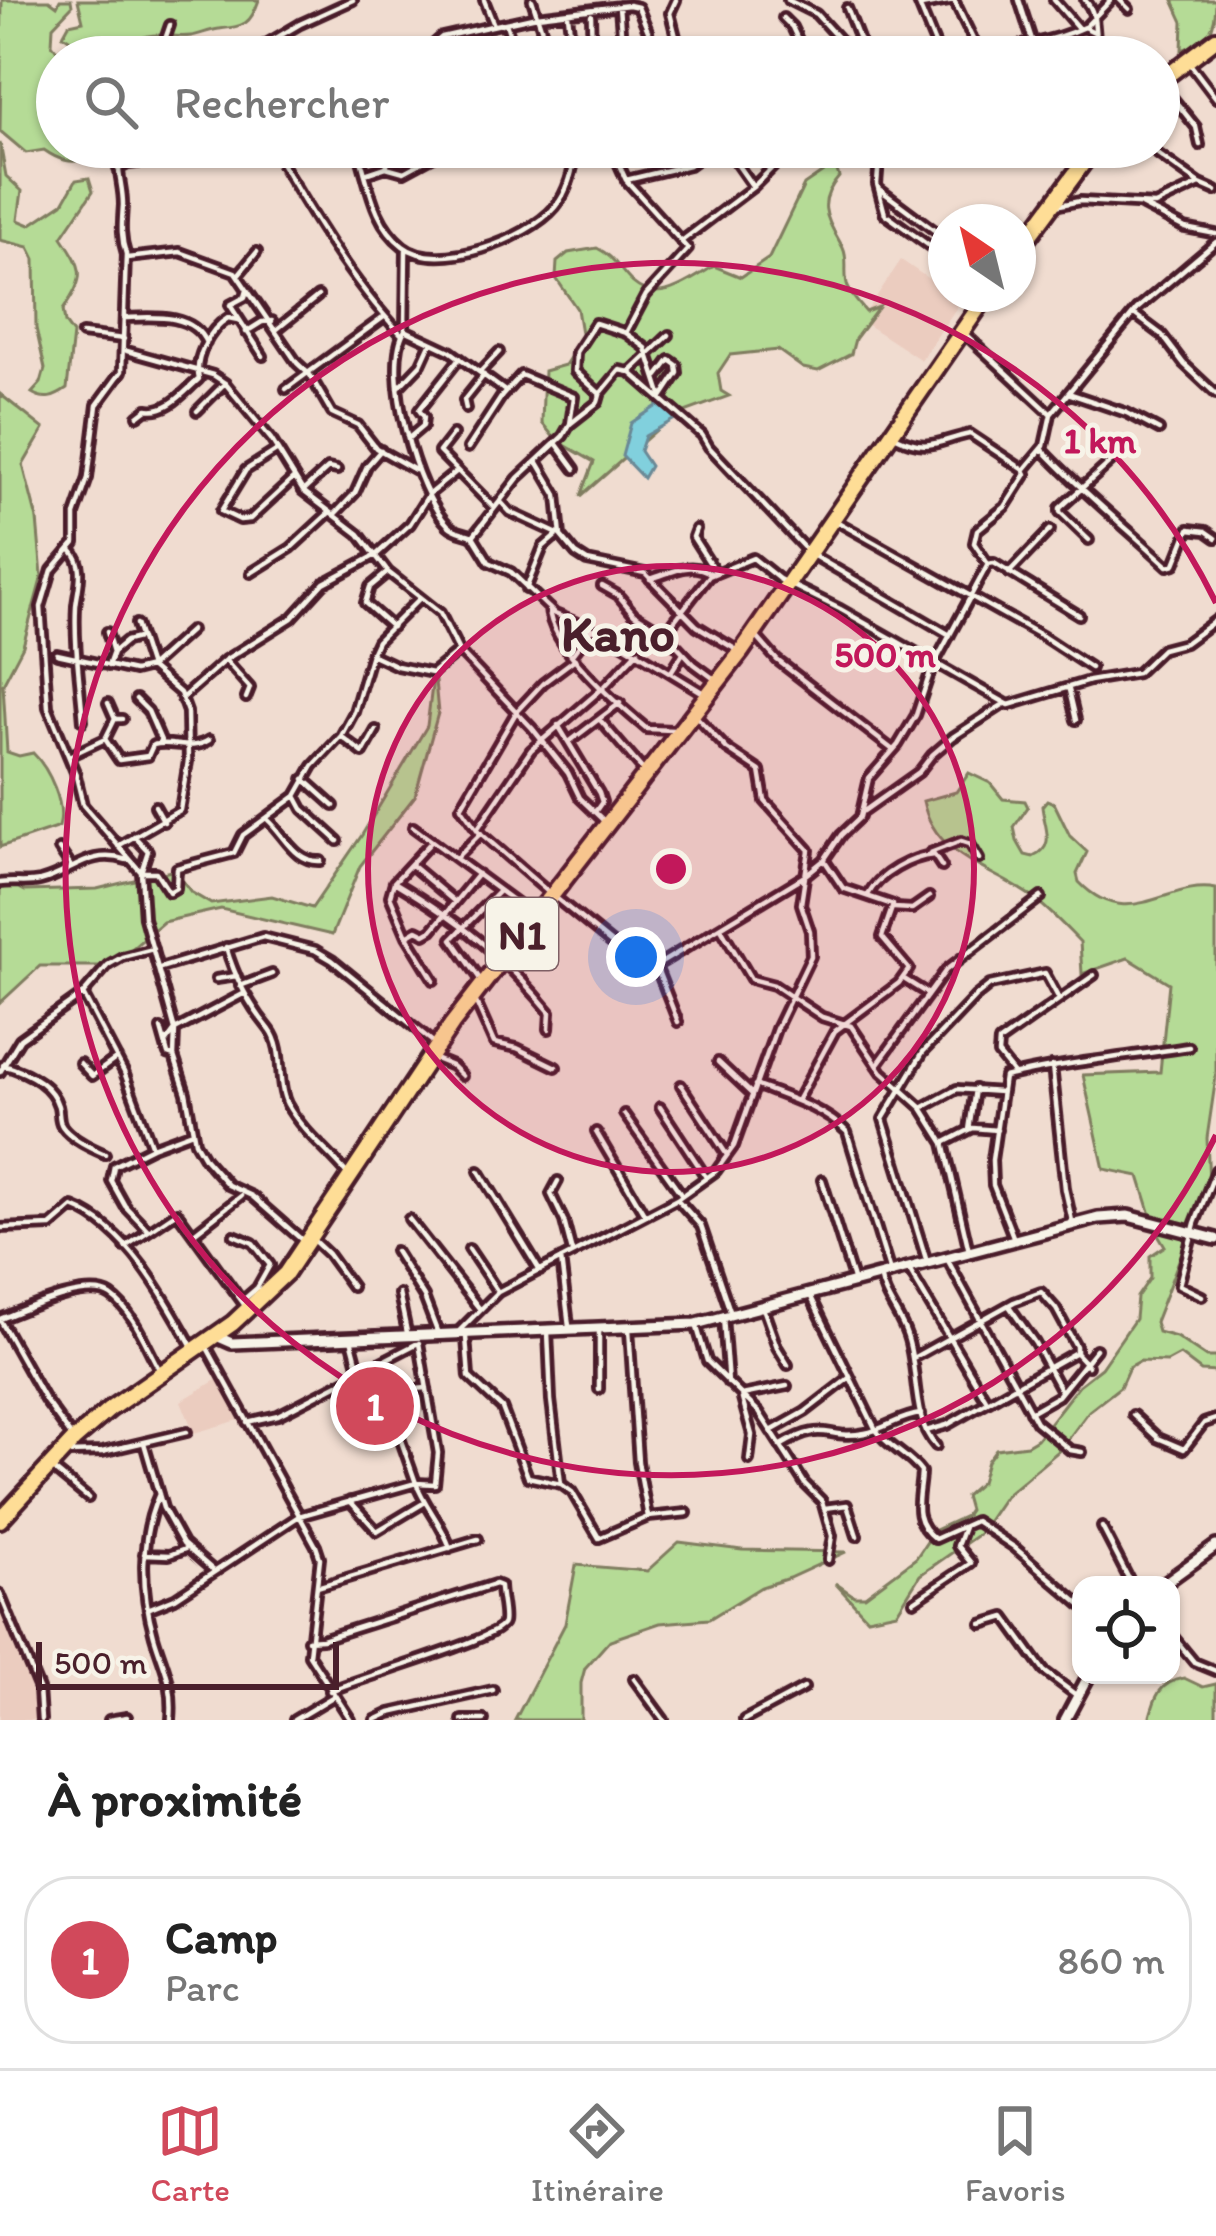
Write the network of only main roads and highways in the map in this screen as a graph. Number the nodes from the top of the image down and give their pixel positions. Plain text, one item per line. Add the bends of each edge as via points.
1 (1216, 39) edge
2 (1180, 66) edge
3 (1079, 168) edge
4 (1036, 226) edge
5 (976, 312) edge
6 (0, 1520) edge

1 - 2 highway
3 - 4 highway
5 - 6 highway, N1 via 740,652 602,818 434,1051 286,1273 74,1440

